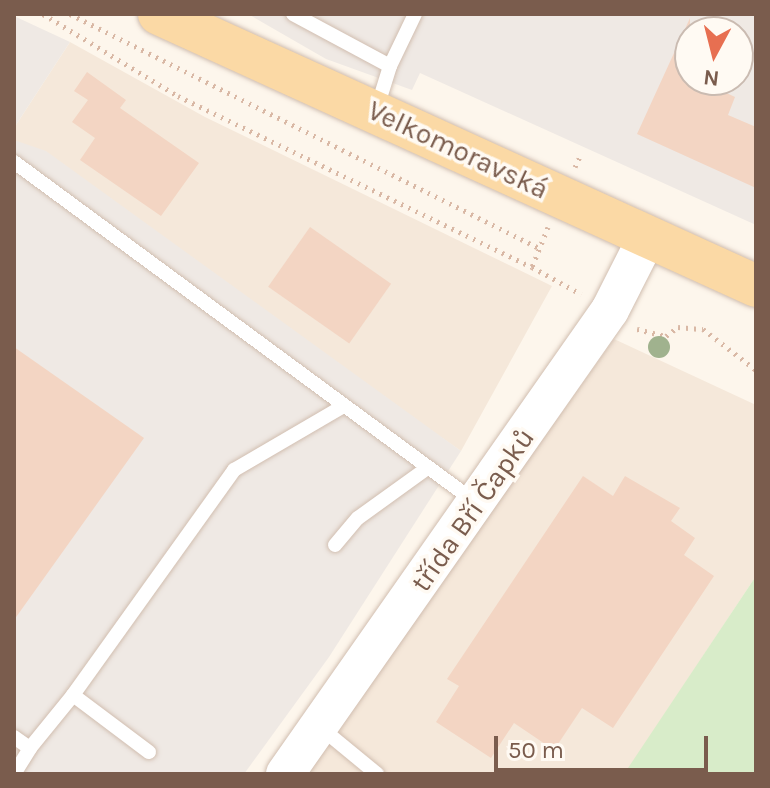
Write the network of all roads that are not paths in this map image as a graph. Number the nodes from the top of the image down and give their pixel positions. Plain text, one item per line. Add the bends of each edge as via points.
1 (159, 14) edge
2 (293, 14) edge
3 (415, 14) edge
4 (390, 66) junction
5 (376, 112) junction
6 (14, 162) edge
7 (647, 237) junction
8 (756, 286) edge
9 (340, 408) junction
10 (426, 469) junction
11 (479, 503) junction
12 (335, 545) dead end
13 (73, 695) junction
14 (320, 727) junction
15 (14, 737) edge
16 (30, 748) junction
17 (149, 752) dead end
18 (14, 774) edge
19 (285, 774) edge
20 (377, 774) edge

1 - 5 main road, Velkomoravská
2 - 4 lane
3 - 4 lane
4 - 5 lane
5 - 7 main road, Velkomoravská
6 - 9 lane
7 - 8 main road, Velkomoravská
7 - 11 street, třída Bří Čapků via 610,310
9 - 10 lane
9 - 13 lane via 234,470
10 - 11 lane
10 - 12 lane via 358,518
11 - 14 street, třída Bří Čapků
13 - 16 lane
13 - 17 lane
14 - 19 street, třída Bří Čapků
14 - 20 lane
15 - 16 lane
16 - 18 lane

